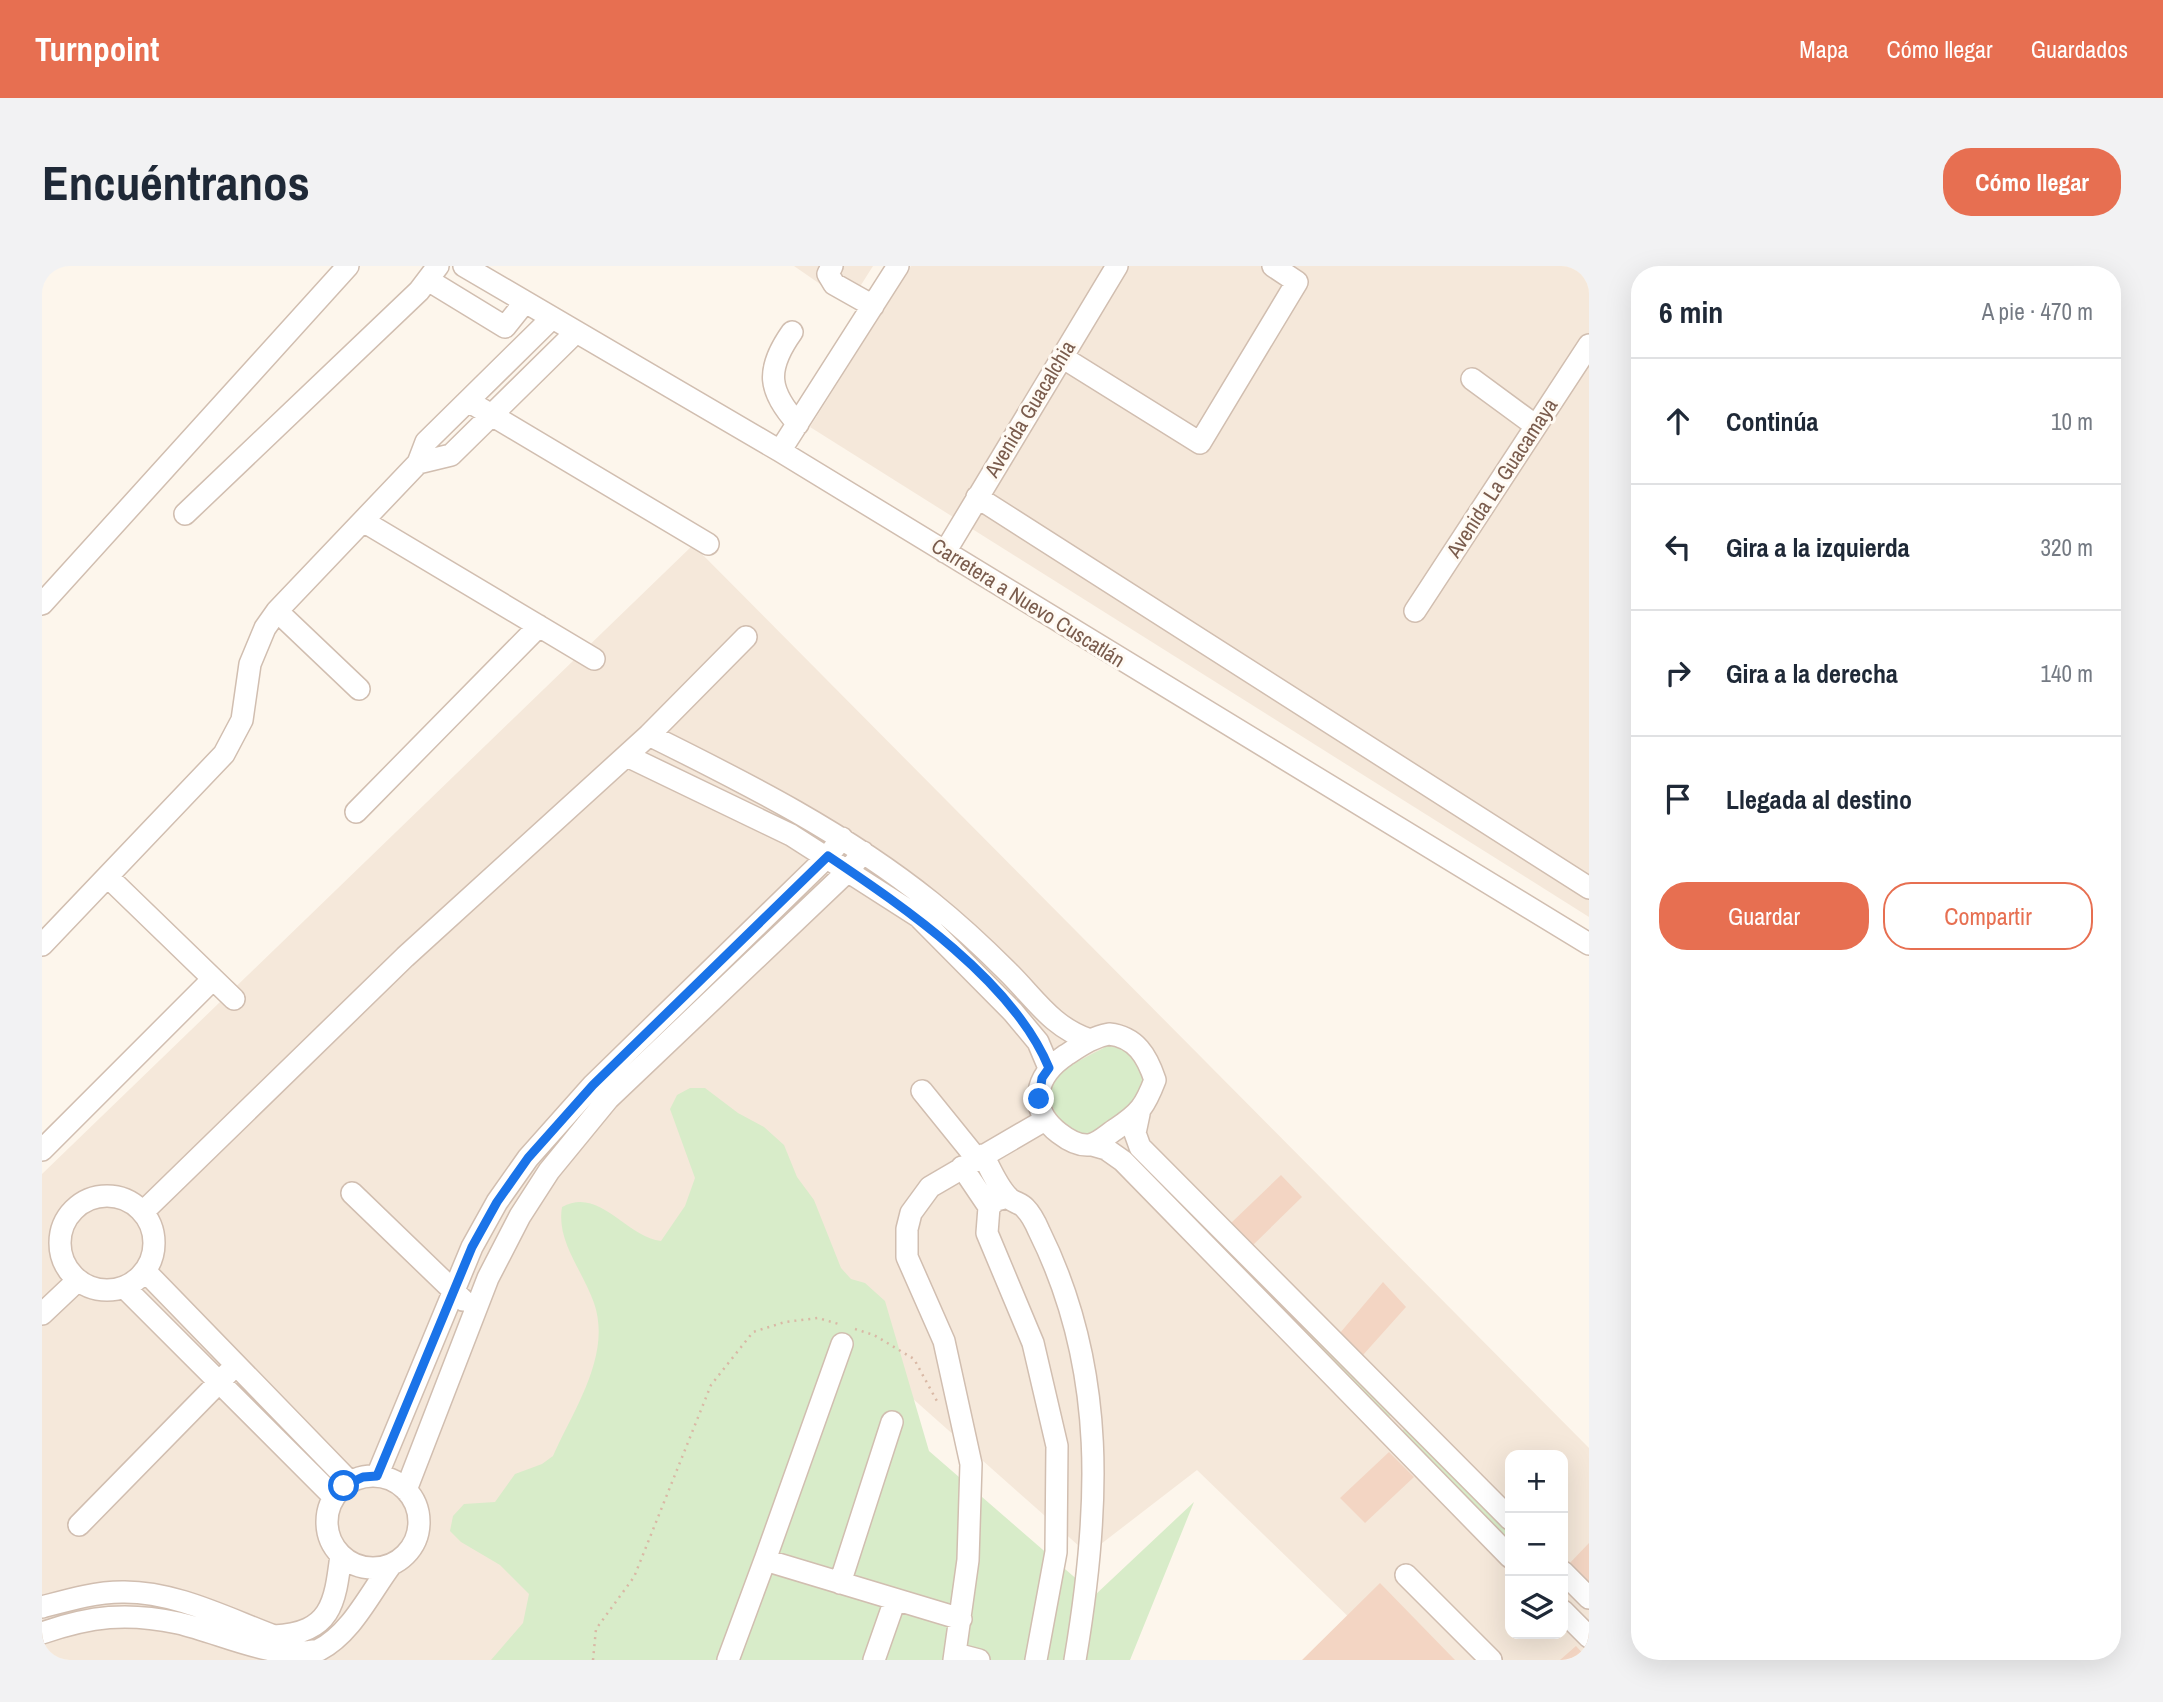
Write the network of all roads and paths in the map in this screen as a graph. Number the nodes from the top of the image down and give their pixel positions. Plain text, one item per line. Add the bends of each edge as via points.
1 (348, 266) edge
2 (464, 266) edge
3 (832, 266) edge
4 (898, 266) edge
5 (1117, 266) edge
6 (1273, 266) edge
7 (433, 273) edge
8 (525, 302) junction
9 (873, 306) junction
10 (552, 318) junction
11 (576, 332) junction
12 (792, 332) dead end
13 (1589, 345) edge
14 (1062, 357) junction
15 (1472, 379) dead end
16 (468, 401) junction
17 (492, 415) junction
18 (798, 424) junction
19 (1536, 426) junction
20 (780, 451) junction
21 (418, 463) junction
22 (977, 497) junction
23 (185, 514) dead end
24 (363, 521) junction
25 (708, 544) dead end
26 (945, 552) junction
27 (42, 604) edge
28 (277, 611) junction
29 (1415, 611) dead end
30 (539, 626) junction
31 (746, 637) dead end
32 (594, 659) dead end
33 (359, 689) dead end
34 (649, 735) junction
35 (627, 756) junction
36 (356, 812) dead end
37 (842, 838) junction
38 (863, 852) junction
39 (828, 856) junction
40 (849, 870) junction
41 (108, 877) junction
42 (1589, 888) edge
43 (1589, 944) edge
44 (42, 945) edge
45 (213, 979) junction
46 (233, 999) dead end
47 (1090, 1040) junction
48 (1049, 1068) junction
49 (922, 1091) dead end
50 (1139, 1114) junction
51 (1045, 1120) junction
52 (1092, 1145) junction
53 (42, 1150) edge
54 (974, 1160) junction
55 (352, 1193) dead end
56 (999, 1202) junction
57 (143, 1212) junction
58 (145, 1271) junction
59 (78, 1280) junction
60 (124, 1287) junction
61 (454, 1291) junction
62 (474, 1311) junction
63 (42, 1314) edge
64 (842, 1344) dead end
65 (235, 1366) junction
66 (218, 1383) junction
67 (939, 1406) dead end
68 (1403, 1412) junction
69 (892, 1422) dead end
70 (1384, 1429) junction
71 (1093, 1444) junction
72 (1057, 1446) junction
73 (377, 1476) junction
74 (350, 1482) junction
75 (406, 1490) junction
76 (334, 1497) junction
77 (1505, 1514) edge
78 (79, 1525) dead end
79 (1505, 1552) edge
80 (341, 1555) junction
81 (765, 1560) junction
82 (391, 1565) junction
83 (1406, 1575) dead end
84 (1567, 1576) edge
85 (840, 1583) junction
86 (1589, 1598) edge
87 (895, 1600) junction
88 (42, 1607) edge
89 (1568, 1616) edge
90 (961, 1619) junction
91 (42, 1633) edge
92 (1589, 1637) edge
93 (955, 1657) edge
94 (593, 1660) edge
95 (728, 1660) edge
96 (873, 1660) edge
97 (979, 1660) edge
98 (1036, 1660) edge
99 (1075, 1660) edge
100 (1491, 1660) edge

1 - 27 street
2 - 8 street, Carretera a Nuevo Cuscatlán
3 - 9 street via 828,274 834,284
4 - 9 street
5 - 14 street, Avenida Guacalchia
6 - 14 street via 1297,282 1200,443
7 - 8 street via 505,327
7 - 23 street
8 - 10 street, Carretera a Nuevo Cuscatlán
9 - 18 street
10 - 11 street, Carretera a Nuevo Cuscatlán
10 - 16 street
11 - 17 street
11 - 20 street, Carretera a Nuevo Cuscatlán
12 - 18 street via 772,375 781,405
13 - 19 street, Avenida La Guacamaya
14 - 22 street, Avenida Guacalchia
15 - 19 street
16 - 17 street
16 - 21 street via 426,442
17 - 21 street via 451,456
17 - 25 street
18 - 20 street
19 - 29 street, Avenida La Guacamaya
20 - 26 street, Carretera a Nuevo Cuscatlán
21 - 24 street
22 - 26 street, Avenida Guacalchia
22 - 42 street
24 - 28 street
24 - 30 street
26 - 43 street, Carretera a Nuevo Cuscatlán
28 - 33 street
28 - 41 street via 256,646 242,720 224,754
30 - 32 street
30 - 36 street
31 - 34 street
34 - 35 street
34 - 37 street via 767,794
35 - 39 street
35 - 57 street via 405,957
37 - 38 street
37 - 39 street
38 - 40 street
38 - 47 street via 932,903 1007,971 1053,1022
39 - 40 street
39 - 61 street via 563,1116 497,1202
40 - 48 street via 919,918 977,973 1038,1042
40 - 62 street via 579,1130 520,1216
41 - 44 street
41 - 45 street
45 - 46 street
45 - 53 street
47 - 48 street
47 - 50 street via 1109,1034 1123,1036 1149,1062 1155,1080
48 - 51 street via 1039,1089
49 - 54 street
50 - 52 street
50 - 68 street via 1135,1133 1140,1147
51 - 52 street via 1070,1140
51 - 54 street
52 - 70 street via 1123,1161
54 - 56 street
54 - 90 street via 930,1187 911,1213 907,1229 907,1257 944,1341 971,1464
55 - 61 street
56 - 71 street via 1025,1208 1066,1294 1081,1350
56 - 72 street via 987,1233 1033,1343
57 - 58 street via 154,1241
57 - 59 street via 127,1200 108,1196 89,1199 72,1210 62,1227 60,1246 65,1265
58 - 60 street
58 - 65 street
59 - 60 street via 105,1290
59 - 63 street
60 - 66 street
61 - 62 street
61 - 73 street
62 - 75 street
64 - 81 street
65 - 66 street
65 - 74 street
66 - 76 street
66 - 78 street
67 - 94 path via 914,1359 874,1335 818,1318 753,1332 711,1385 634,1577 596,1629
68 - 70 street
68 - 77 street
69 - 85 street
70 - 79 street
71 - 72 street
71 - 99 street via 1093,1533
72 - 98 street via 1056,1552
73 - 74 street
73 - 75 street
74 - 76 street
75 - 82 street via 418,1509 419,1532 409,1552
76 - 80 street via 328,1531
80 - 82 street via 364,1567
80 - 88 street via 336,1597 327,1616 293,1635 274,1636 157,1595 123,1592
81 - 85 street
81 - 95 street
82 - 91 street via 343,1633 321,1650 298,1659 272,1659 216,1634 141,1618 104,1616
83 - 100 street
84 - 86 street
85 - 87 street
87 - 90 street
87 - 96 street
89 - 92 street
90 - 93 street
93 - 97 street

